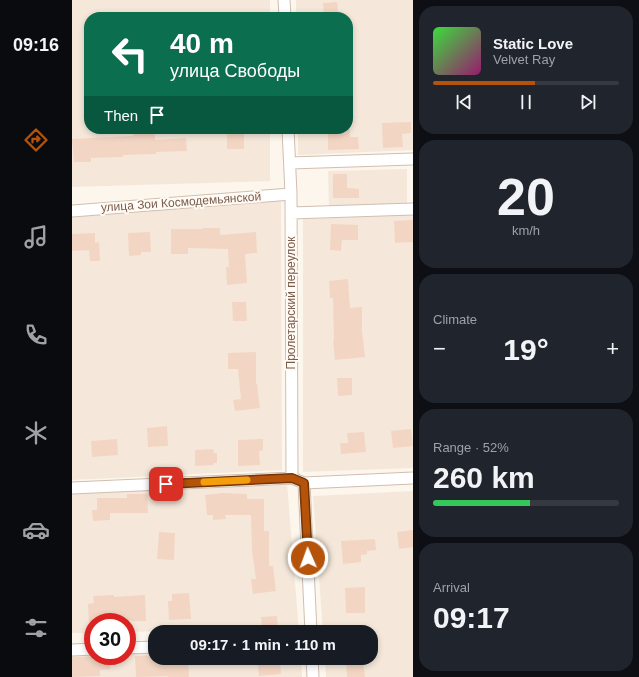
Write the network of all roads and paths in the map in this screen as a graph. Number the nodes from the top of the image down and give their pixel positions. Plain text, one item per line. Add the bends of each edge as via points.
1 (284, 0) edge
2 (285, 12) edge
3 (288, 134) edge
4 (413, 159) edge
5 (290, 164) junction
6 (290, 194) junction
7 (413, 209) edge
8 (72, 211) edge
9 (291, 213) junction
10 (292, 478) junction
11 (413, 478) edge
12 (304, 483) junction
13 (72, 488) edge
14 (311, 625) edge
15 (148, 647) edge
16 (136, 648) edge
17 (84, 649) edge
18 (72, 650) edge
19 (312, 665) edge
20 (313, 677) edge

1 - 2 street
3 - 5 street, Пролетарский переулок
4 - 5 street
5 - 6 street, Пролетарский переулок
6 - 8 street, улица Зои Космодемьянской
6 - 9 street, Пролетарский переулок
7 - 9 street
9 - 10 street, Пролетарский переулок
10 - 12 street
10 - 13 street
11 - 12 street
12 - 14 street
15 - 16 street
17 - 18 street
19 - 20 street

